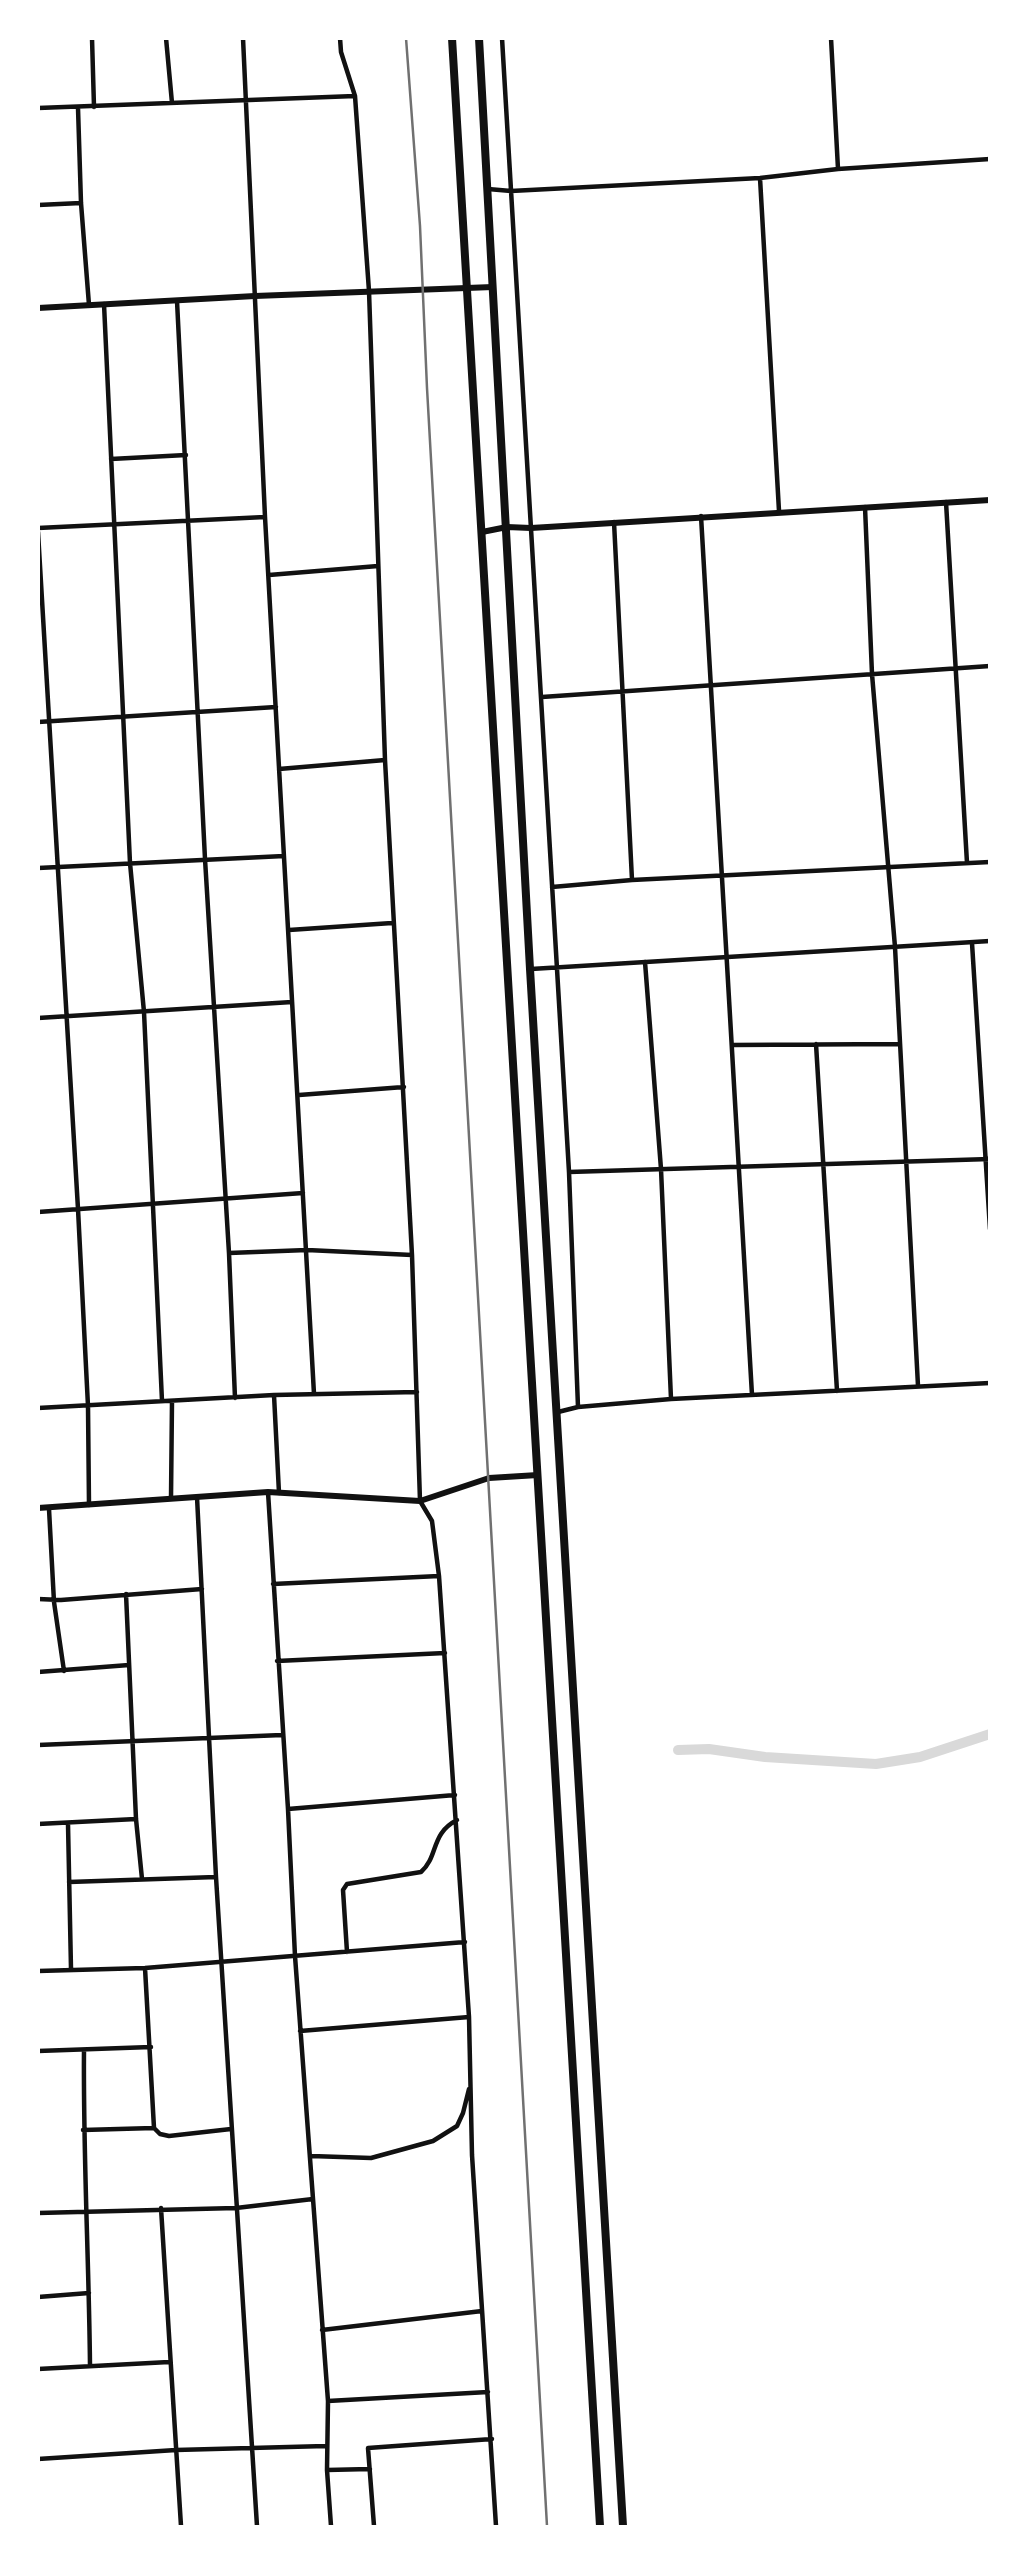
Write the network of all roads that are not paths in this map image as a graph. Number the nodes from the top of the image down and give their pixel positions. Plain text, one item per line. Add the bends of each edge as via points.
1 (92, 38) edge
2 (166, 38) edge
3 (243, 38) edge
4 (340, 38) edge
5 (452, 38) edge
6 (479, 38) edge
7 (502, 38) edge
8 (831, 38) edge
9 (355, 96) junction
10 (245, 99) junction
11 (172, 103) junction
12 (94, 107) junction
13 (38, 108) edge
14 (78, 108) junction
15 (989, 159) edge
16 (838, 169) junction
17 (760, 178) junction
18 (487, 189) junction
19 (511, 191) junction
20 (82, 203) junction
21 (38, 205) edge
22 (466, 286) junction
23 (493, 287) junction
24 (369, 291) junction
25 (255, 296) junction
26 (177, 301) junction
27 (104, 304) junction
28 (89, 305) junction
29 (38, 308) edge
30 (186, 454) junction
31 (111, 459) junction
32 (989, 500) edge
33 (947, 502) junction
34 (865, 507) junction
35 (779, 512) junction
36 (701, 516) junction
37 (265, 517) junction
38 (189, 522) junction
39 (614, 522) junction
40 (116, 525) junction
41 (507, 527) junction
42 (531, 528) junction
43 (38, 530) edge
44 (482, 532) junction
45 (378, 566) junction
46 (269, 575) junction
47 (989, 666) edge
48 (955, 668) junction
49 (872, 674) junction
50 (711, 685) junction
51 (623, 692) junction
52 (542, 697) junction
53 (276, 707) junction
54 (197, 712) junction
55 (124, 717) junction
56 (38, 722) edge
57 (51, 722) junction
58 (385, 760) junction
59 (279, 768) junction
60 (284, 856) junction
61 (205, 859) junction
62 (989, 862) edge
63 (130, 863) junction
64 (967, 863) junction
65 (889, 866) junction
66 (59, 867) junction
67 (38, 868) edge
68 (722, 877) junction
69 (632, 880) junction
70 (552, 887) junction
71 (392, 923) junction
72 (289, 930) junction
73 (989, 942) edge
74 (972, 943) junction
75 (895, 947) junction
76 (727, 957) junction
77 (645, 962) junction
78 (557, 967) junction
79 (530, 969) junction
80 (292, 1002) junction
81 (215, 1007) junction
82 (144, 1012) junction
83 (67, 1017) junction
84 (38, 1018) edge
85 (816, 1044) junction
86 (900, 1044) junction
87 (732, 1045) junction
88 (404, 1087) junction
89 (299, 1095) junction
90 (987, 1159) edge
91 (905, 1161) junction
92 (823, 1164) junction
93 (739, 1167) junction
94 (661, 1169) junction
95 (569, 1172) junction
96 (303, 1193) junction
97 (225, 1198) junction
98 (153, 1203) junction
99 (78, 1209) junction
100 (38, 1212) edge
101 (989, 1228) edge
102 (306, 1250) junction
103 (229, 1253) junction
104 (412, 1255) junction
105 (989, 1383) edge
106 (918, 1386) junction
107 (837, 1391) junction
108 (417, 1392) junction
109 (314, 1394) junction
110 (274, 1395) junction
111 (752, 1395) junction
112 (235, 1398) junction
113 (671, 1399) junction
114 (162, 1401) junction
115 (172, 1401) junction
116 (88, 1406) junction
117 (578, 1407) junction
118 (38, 1408) edge
119 (558, 1412) junction
120 (538, 1475) junction
121 (268, 1492) junction
122 (279, 1493) junction
123 (197, 1497) junction
124 (171, 1498) junction
125 (420, 1501) junction
126 (89, 1505) junction
127 (38, 1508) edge
128 (49, 1509) junction
129 (439, 1576) junction
130 (273, 1584) junction
131 (202, 1589) junction
132 (126, 1594) junction
133 (38, 1599) edge
134 (56, 1599) junction
135 (445, 1653) junction
136 (277, 1661) junction
137 (129, 1665) junction
138 (64, 1671) junction
139 (38, 1672) edge
140 (282, 1735) junction
141 (211, 1738) junction
142 (134, 1742) junction
143 (38, 1745) edge
144 (455, 1796) junction
145 (288, 1809) junction
146 (136, 1819) junction
147 (457, 1820) junction
148 (38, 1824) edge
149 (68, 1824) junction
150 (216, 1877) junction
151 (142, 1879) junction
152 (69, 1882) junction
153 (464, 1942) junction
154 (347, 1952) junction
155 (295, 1956) junction
156 (221, 1962) junction
157 (145, 1968) junction
158 (71, 1969) junction
159 (38, 1971) edge
160 (469, 2017) junction
161 (300, 2031) junction
162 (151, 2047) junction
163 (84, 2050) junction
164 (38, 2051) edge
165 (471, 2085) junction
166 (154, 2128) junction
167 (231, 2129) junction
168 (83, 2130) junction
169 (311, 2156) junction
170 (313, 2199) junction
171 (162, 2208) junction
172 (236, 2208) junction
173 (87, 2211) junction
174 (38, 2213) edge
175 (89, 2292) junction
176 (38, 2297) edge
177 (482, 2311) junction
178 (322, 2330) junction
179 (169, 2362) junction
180 (89, 2367) junction
181 (38, 2369) edge
182 (488, 2392) junction
183 (328, 2401) junction
184 (492, 2438) junction
185 (326, 2446) junction
186 (252, 2449) junction
187 (176, 2450) junction
188 (38, 2459) edge
189 (370, 2469) junction
190 (327, 2470) junction
191 (181, 2526) edge
192 (257, 2526) edge
193 (331, 2526) edge
194 (374, 2526) edge
195 (496, 2526) edge
196 (600, 2526) edge
197 (624, 2526) edge

1 - 12 street
2 - 11 street
3 - 10 street
4 - 9 street
5 - 22 highway
6 - 18 highway
7 - 19 street
8 - 16 street
9 - 10 street
9 - 24 street
10 - 11 street
10 - 25 street
11 - 12 street
12 - 14 street
13 - 14 street
14 - 20 street
15 - 16 street
16 - 17 street
17 - 19 street
17 - 35 street
18 - 19 street
18 - 23 highway
19 - 42 street
20 - 21 street
20 - 28 street
22 - 23 street
22 - 24 street
22 - 44 highway
23 - 41 highway
24 - 25 street
24 - 45 street
25 - 26 street
25 - 37 street
26 - 27 street
26 - 30 street
27 - 28 street
27 - 31 street
28 - 29 street
30 - 31 street
30 - 38 street
31 - 40 street
32 - 33 street
33 - 34 street
33 - 48 street
34 - 35 street
34 - 49 street
35 - 36 street
36 - 39 street
36 - 50 street
37 - 38 street
37 - 46 street
38 - 40 street
38 - 54 street
39 - 42 street
39 - 51 street
40 - 43 street
40 - 55 street
41 - 42 street
41 - 44 street
41 - 79 highway
42 - 52 street
43 - 57 street
44 - 120 highway
45 - 46 street
45 - 58 street
46 - 53 street
47 - 48 street
48 - 49 street
48 - 64 street
49 - 50 street
49 - 65 street
50 - 51 street
50 - 68 street
51 - 52 street
51 - 69 street
52 - 70 street
53 - 54 street
53 - 59 street
54 - 55 street
54 - 61 street
55 - 57 street
55 - 63 street
56 - 57 street
57 - 66 street
58 - 59 street
58 - 71 street
59 - 60 street
60 - 61 street
60 - 72 street
61 - 63 street
61 - 81 street
62 - 64 street
63 - 66 street
63 - 82 street
64 - 65 street
65 - 68 street
65 - 75 street
66 - 67 street
66 - 83 street
68 - 69 street
68 - 76 street
69 - 70 street
70 - 78 street
71 - 72 street
71 - 88 street
72 - 80 street
73 - 74 street
74 - 75 street
74 - 90 street
75 - 76 street
75 - 86 street
76 - 77 street
76 - 87 street
77 - 78 street
77 - 94 street
78 - 79 street
78 - 95 street
79 - 119 highway
80 - 81 street
80 - 89 street
81 - 82 street
81 - 97 street
82 - 83 street
82 - 98 street
83 - 84 street
83 - 99 street
85 - 86 street
85 - 87 street
85 - 92 street
86 - 91 street
87 - 93 street
88 - 89 street
88 - 104 street
89 - 96 street
90 - 91 street
90 - 101 street
91 - 92 street
91 - 106 street
92 - 93 street
92 - 107 street
93 - 94 street
93 - 111 street
94 - 95 street
94 - 113 street
95 - 117 street
96 - 97 street
96 - 102 street
97 - 98 street
97 - 103 street
98 - 99 street
98 - 114 street
99 - 100 street
99 - 116 street
102 - 103 street
102 - 104 street
102 - 109 street
103 - 112 street
104 - 108 street
105 - 106 street
106 - 107 street
107 - 111 street
108 - 109 street
108 - 125 street
109 - 110 street
110 - 112 street
110 - 122 street
111 - 113 street
112 - 115 street
113 - 117 street
114 - 115 street
114 - 116 street
115 - 124 street
116 - 118 street
116 - 126 street
117 - 119 street
119 - 197 highway
120 - 125 street via 489,1478
120 - 196 highway
121 - 122 street
121 - 123 street
121 - 130 street
122 - 125 street
123 - 124 street
123 - 131 street
124 - 126 street
125 - 129 street via 432,1521
126 - 128 street
127 - 128 street
128 - 134 street
129 - 130 street
129 - 135 street
130 - 136 street
131 - 132 street
131 - 141 street
132 - 134 street
132 - 137 street
133 - 134 street
134 - 138 street
135 - 136 street
135 - 144 street
136 - 140 street
137 - 138 street
137 - 142 street
138 - 139 street
140 - 141 street
140 - 145 street
141 - 142 street
141 - 150 street
142 - 143 street
142 - 146 street
144 - 145 street
144 - 147 street
145 - 155 street
146 - 149 street
146 - 151 street
147 - 153 street
147 - 154 street via 442,1830 421,1872 347,1884 343,1890
148 - 149 street
149 - 152 street
150 - 151 street
150 - 156 street
151 - 152 street
152 - 158 street
153 - 154 street
153 - 160 street
154 - 155 street
155 - 156 street
155 - 161 street
156 - 157 street
156 - 167 street
157 - 158 street
157 - 162 street
158 - 159 street
160 - 161 street
160 - 165 street
161 - 169 street
162 - 163 street
162 - 166 street
163 - 164 street
163 - 168 street
165 - 169 street via 457,2126 433,2141 371,2158
165 - 177 street
166 - 167 street via 169,2136
166 - 168 street
167 - 172 street
168 - 173 street
169 - 170 street
170 - 172 street
170 - 178 street
171 - 172 street
171 - 173 street
171 - 179 street
172 - 186 street
173 - 174 street
173 - 175 street
175 - 176 street
175 - 180 street
177 - 178 street
177 - 182 street
178 - 183 street
179 - 180 street
179 - 187 street
180 - 181 street
182 - 183 street
182 - 184 street
183 - 185 street
184 - 189 street via 368,2448
184 - 195 street
185 - 186 street
185 - 190 street
186 - 187 street
186 - 192 street
187 - 188 street
187 - 191 street
189 - 190 street
189 - 194 street
190 - 193 street

